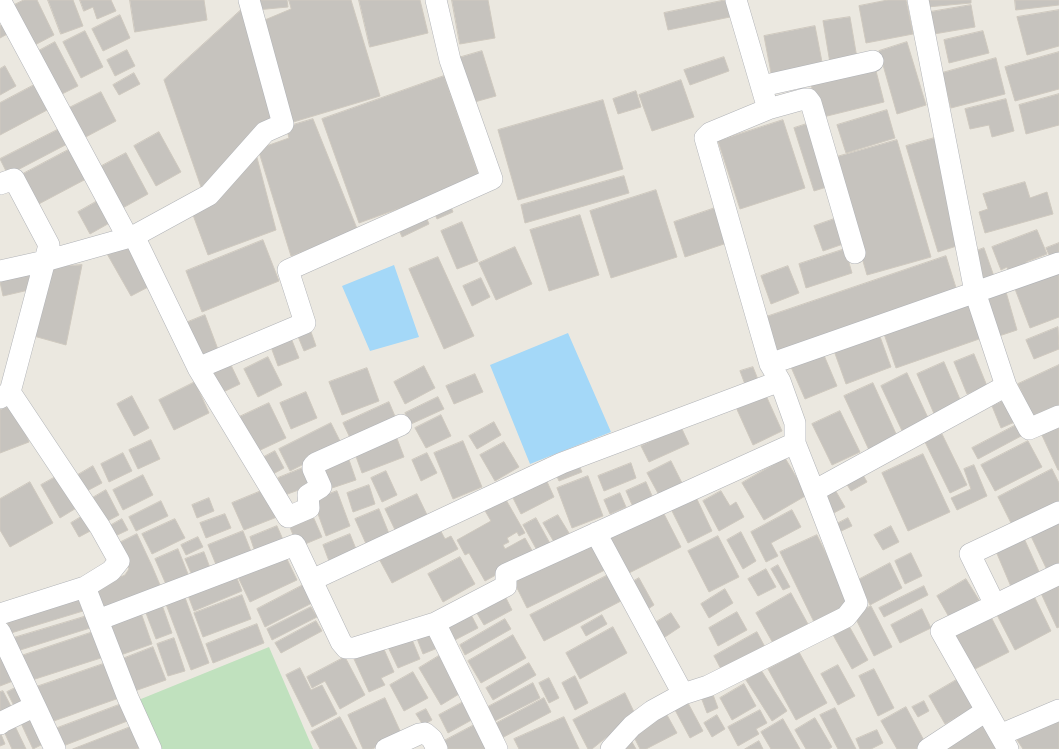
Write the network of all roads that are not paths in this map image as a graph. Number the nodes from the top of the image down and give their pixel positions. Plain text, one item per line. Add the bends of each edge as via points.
1 (0, 0) edge
2 (249, 0) edge
3 (436, 0) edge
4 (736, 0) edge
5 (918, 0) edge
6 (873, 61) dead end
7 (762, 86) junction
8 (768, 109) junction
9 (0, 184) edge
10 (131, 237) junction
11 (855, 253) dead end
12 (45, 261) junction
13 (1059, 263) edge
14 (0, 271) edge
15 (975, 292) junction
16 (198, 368) junction
17 (775, 373) junction
18 (1006, 386) junction
19 (5, 395) edge
20 (1059, 416) edge
21 (401, 425) dead end
22 (795, 443) junction
23 (814, 491) junction
24 (1059, 512) edge
25 (596, 533) junction
26 (1059, 574) edge
27 (312, 580) junction
28 (85, 587) junction
29 (995, 605) junction
30 (0, 614) edge
31 (98, 620) junction
32 (435, 623) junction
33 (0, 632) edge
34 (683, 694) junction
35 (35, 706) junction
36 (1059, 710) edge
37 (986, 711) junction
38 (0, 724) edge
39 (1004, 742) edge
40 (55, 749) edge
41 (150, 749) edge
42 (386, 749) edge
43 (437, 749) edge
44 (497, 749) edge
45 (611, 749) edge
46 (928, 749) edge

1 - 10 street
2 - 10 street via 283,124 265,132 209,195
3 - 16 street via 450,60 492,179 288,270 305,323
4 - 7 street
5 - 15 street
6 - 7 street
7 - 8 street
8 - 11 street via 804,99 811,103
8 - 17 street via 710,133 706,138
9 - 12 street via 14,179 49,245
10 - 12 street
10 - 16 street
12 - 14 street
12 - 19 street
13 - 15 street
15 - 17 street
15 - 18 street
16 - 21 street via 288,517 309,508 308,495 321,487 313,468 316,463
17 - 22 street via 795,423
17 - 27 street via 562,463
18 - 20 street via 1029,430
18 - 23 street
19 - 28 street via 100,527 119,560 111,571
22 - 23 street
22 - 25 street
23 - 34 street via 857,603 846,616 708,686
24 - 29 street via 970,554
25 - 32 street via 506,574 506,586
25 - 34 street
26 - 29 street
27 - 31 street via 297,547 292,545
27 - 32 street via 346,648 354,648
28 - 30 street
28 - 31 street
29 - 37 street via 941,631
31 - 41 street
32 - 44 street
33 - 35 street
34 - 45 street via 652,711 632,726
35 - 38 street
35 - 40 street
36 - 39 street
37 - 39 street
37 - 46 street
42 - 43 street via 425,732 432,738

